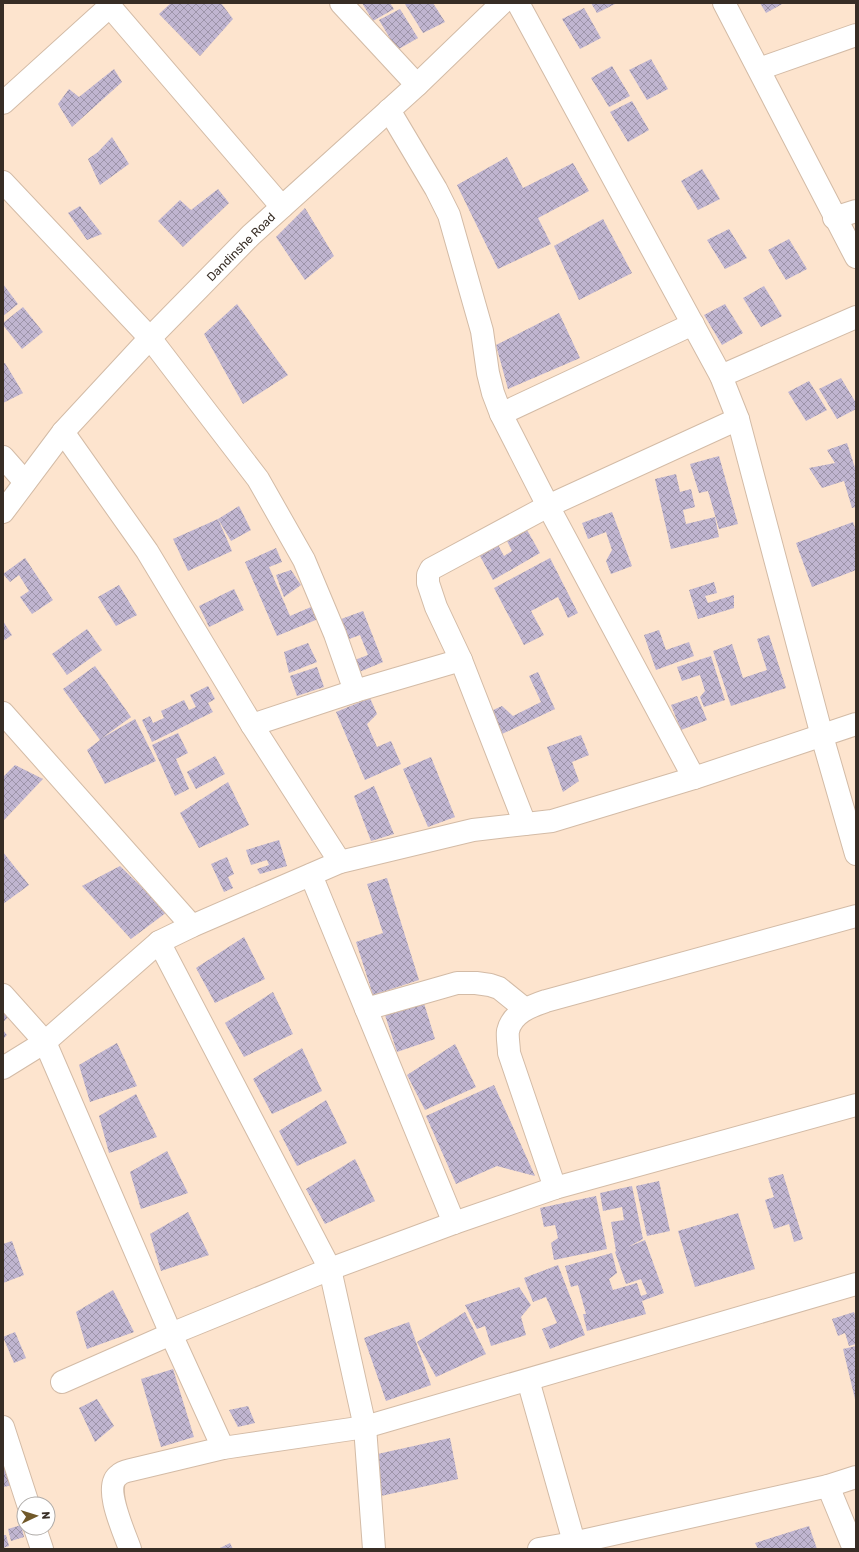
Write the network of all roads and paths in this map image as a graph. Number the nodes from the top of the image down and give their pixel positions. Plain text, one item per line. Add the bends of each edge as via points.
1 (341, 3) edge
2 (502, 3) edge
3 (518, 3) edge
4 (724, 3) edge
5 (109, 5) edge
6 (856, 35) edge
7 (758, 68) junction
8 (417, 85) junction
9 (3, 103) edge
10 (389, 110) junction
11 (3, 182) edge
12 (282, 207) junction
13 (856, 211) edge
14 (834, 218) junction
15 (856, 257) edge
16 (856, 317) edge
17 (693, 324) junction
18 (150, 338) junction
19 (721, 376) junction
20 (501, 414) junction
21 (738, 419) junction
22 (63, 432) junction
23 (3, 457) edge
24 (25, 482) junction
25 (548, 506) junction
26 (3, 512) edge
27 (461, 660) junction
28 (355, 691) junction
29 (3, 713) edge
30 (856, 724) edge
31 (252, 725) junction
32 (822, 736) junction
33 (694, 778) junction
34 (525, 824) junction
35 (856, 854) edge
36 (340, 862) junction
37 (311, 876) junction
38 (856, 916) edge
39 (192, 926) junction
40 (159, 942) junction
41 (3, 995) edge
42 (366, 1009) junction
43 (525, 1009) junction
44 (45, 1042) junction
45 (3, 1068) edge
46 (856, 1105) edge
47 (555, 1188) junction
48 (454, 1223) junction
49 (330, 1269) junction
50 (856, 1284) edge
51 (171, 1334) junction
52 (528, 1380) junction
53 (62, 1382) dead end
54 (3, 1427) edge
55 (366, 1427) junction
56 (223, 1448) junction
57 (856, 1477) edge
58 (828, 1486) junction
59 (25, 1496) edge
60 (38, 1536) edge
61 (574, 1546) edge
62 (42, 1549) edge
63 (130, 1549) edge
64 (374, 1549) edge
65 (539, 1549) edge
66 (854, 1549) edge

1 - 8 street
2 - 8 street, Dandinshe Road
3 - 17 street
4 - 7 street
5 - 9 street
5 - 12 street
6 - 7 street
7 - 14 street
8 - 10 street, Dandinshe Road
10 - 12 street, Dandinshe Road
10 - 20 street via 449,215 482,331 488,373
11 - 18 street
12 - 18 street, Dandinshe Road
13 - 14 street
14 - 15 street
16 - 19 street
17 - 19 street
17 - 20 street
18 - 22 street, Dandinshe Road
18 - 28 street via 258,479 304,560 335,634
19 - 21 street
20 - 25 street
21 - 25 street
21 - 32 street
22 - 24 street, Dandinshe Road
22 - 31 street via 147,551
23 - 24 street
24 - 26 street, Dandinshe Road
25 - 27 street via 430,569 428,583 436,607
25 - 33 street
27 - 28 street
27 - 34 street
28 - 31 street
29 - 39 street
30 - 32 street
31 - 36 street
32 - 33 street
32 - 35 street
33 - 34 street via 552,821
34 - 36 street via 473,830
36 - 37 street
37 - 39 street
37 - 42 street
38 - 43 street via 546,1000
39 - 40 street
40 - 44 street
40 - 49 street
41 - 44 street
42 - 43 street via 457,983 476,983 498,988
42 - 48 street
43 - 47 street via 512,1022 508,1032 509,1053
44 - 45 street
44 - 51 street
46 - 47 street
47 - 48 street
48 - 49 street
49 - 51 street
49 - 55 street
50 - 52 street
51 - 53 street
51 - 56 street
52 - 55 street
52 - 61 street
54 - 59 street
55 - 56 street
55 - 64 street
56 - 63 street via 118,1475 113,1483 112,1498
57 - 58 street
58 - 61 street
58 - 66 street
60 - 62 street
61 - 65 street

